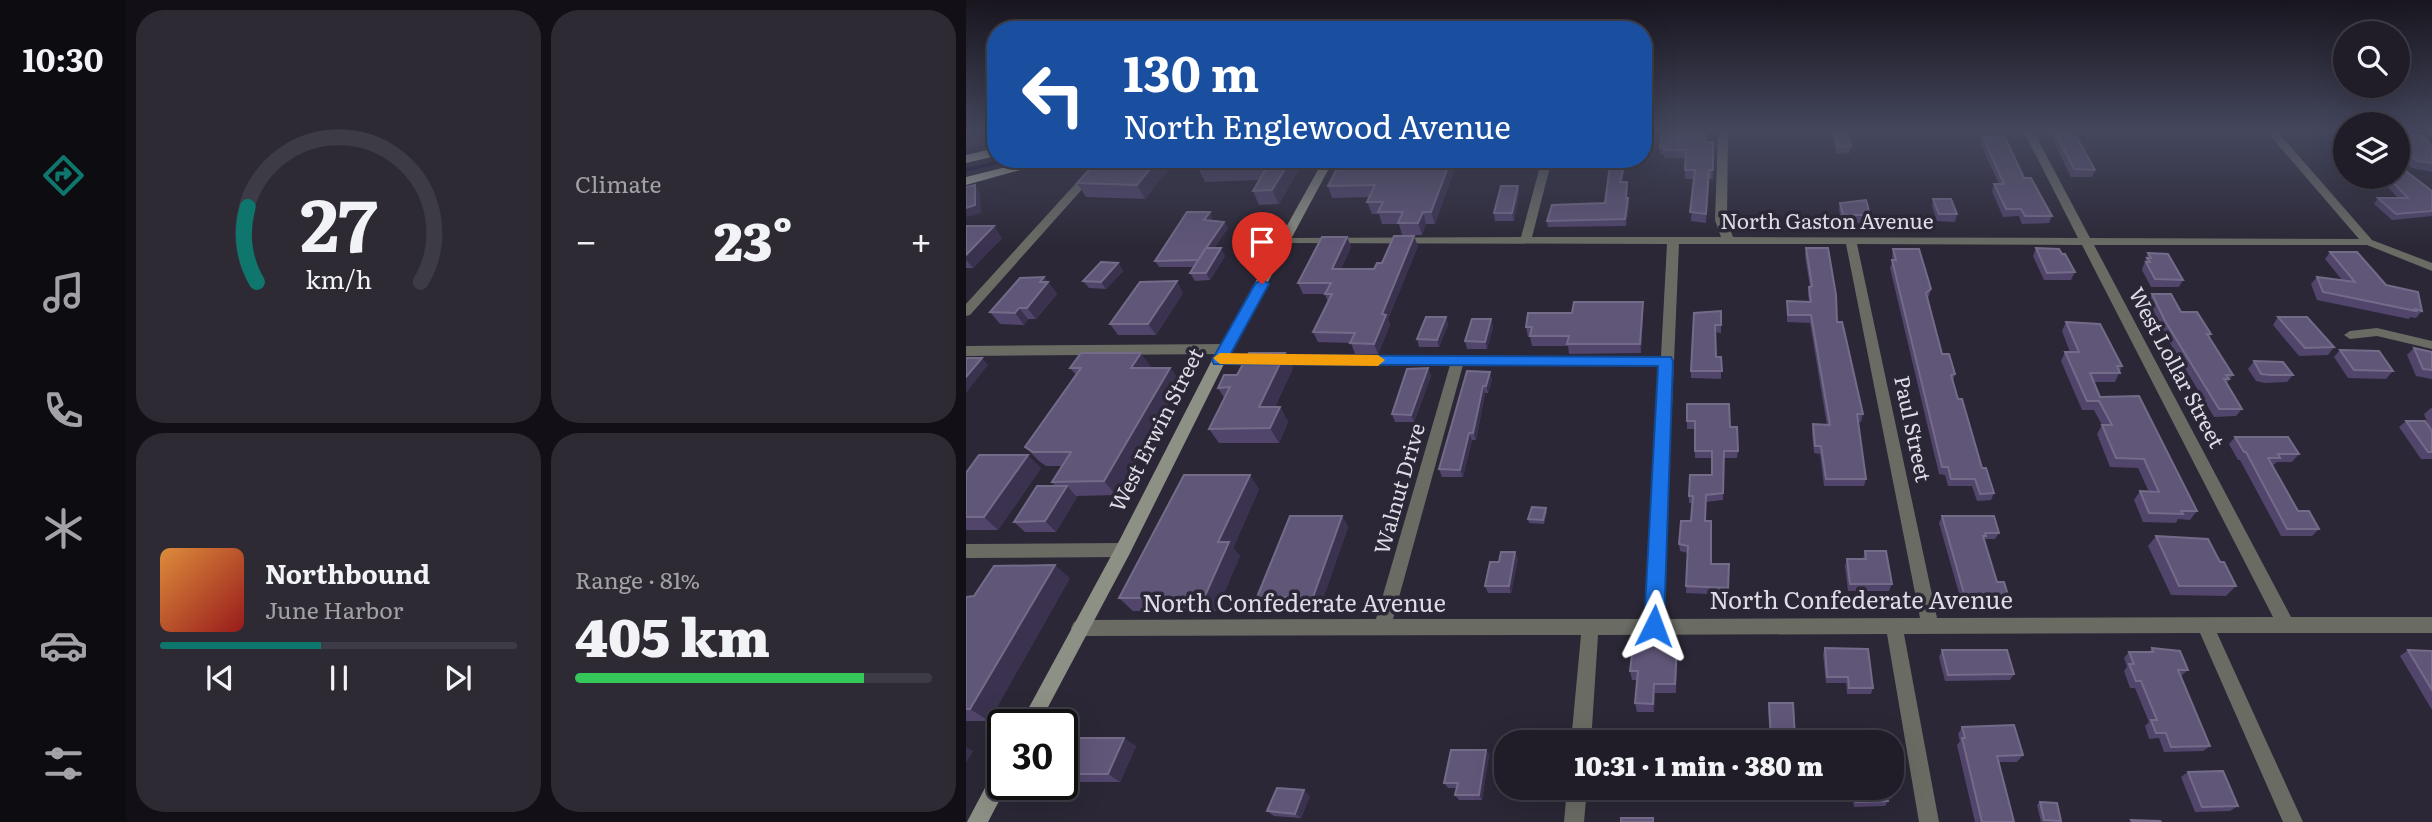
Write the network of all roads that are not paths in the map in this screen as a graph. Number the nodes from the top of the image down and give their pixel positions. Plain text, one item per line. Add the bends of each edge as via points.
1 (1009, 170) edge
2 (1087, 170) edge
3 (1323, 170) edge
4 (1544, 170) edge
5 (1722, 170) edge
6 (2049, 170) edge
7 (2305, 170) edge
8 (966, 181) edge
9 (1286, 240) junction
10 (1527, 240) junction
11 (1673, 240) junction
12 (1728, 240) junction
13 (2085, 242) junction
14 (2368, 242) junction
15 (1851, 243) junction
16 (2432, 267) edge
17 (966, 312) edge
18 (2350, 335) dead end
19 (2432, 345) edge
20 (966, 351) edge
21 (1223, 354) junction
22 (1458, 361) junction
23 (1666, 361) junction
24 (1123, 550) junction
25 (966, 551) edge
26 (2285, 624) junction
27 (1930, 625) junction
28 (2432, 625) edge
29 (1654, 626) junction
30 (1894, 626) junction
31 (2205, 626) junction
32 (1080, 628) junction
33 (1382, 629) junction
34 (1590, 629) junction
35 (1037, 709) edge
36 (1582, 730) edge
37 (989, 800) edge
38 (1576, 800) edge
39 (977, 822) edge
40 (1574, 822) edge
41 (1929, 822) edge
42 (2293, 822) edge

1 - 8 main road
2 - 17 street
3 - 9 main road, West Erwin Street
4 - 10 street
5 - 12 street via 1721,220
6 - 13 street, West Lollar Street
7 - 14 street
9 - 10 street, North Gaston Avenue
9 - 21 main road, West Erwin Street
10 - 11 street, North Gaston Avenue
11 - 12 street, North Gaston Avenue
11 - 23 street
12 - 15 street, North Gaston Avenue
13 - 14 street, North Gaston Avenue
13 - 15 street, North Gaston Avenue
13 - 26 street, West Lollar Street
14 - 16 street
15 - 27 street, Paul Street
18 - 19 street via 2377,332
20 - 21 street
21 - 22 street
21 - 24 main road, West Erwin Street
22 - 23 street
22 - 33 street, Walnut Drive
23 - 29 street
24 - 25 street
24 - 32 main road, West Erwin Street
26 - 28 street, North Confederate Avenue
26 - 31 street, North Confederate Avenue
27 - 30 street, North Confederate Avenue
27 - 31 street, North Confederate Avenue
29 - 30 street, North Confederate Avenue
29 - 34 street, North Confederate Avenue
30 - 41 street
31 - 42 street
32 - 33 street, North Confederate Avenue
32 - 35 main road, West Erwin Street
33 - 34 street, North Confederate Avenue
34 - 36 street
37 - 39 main road
38 - 40 street

